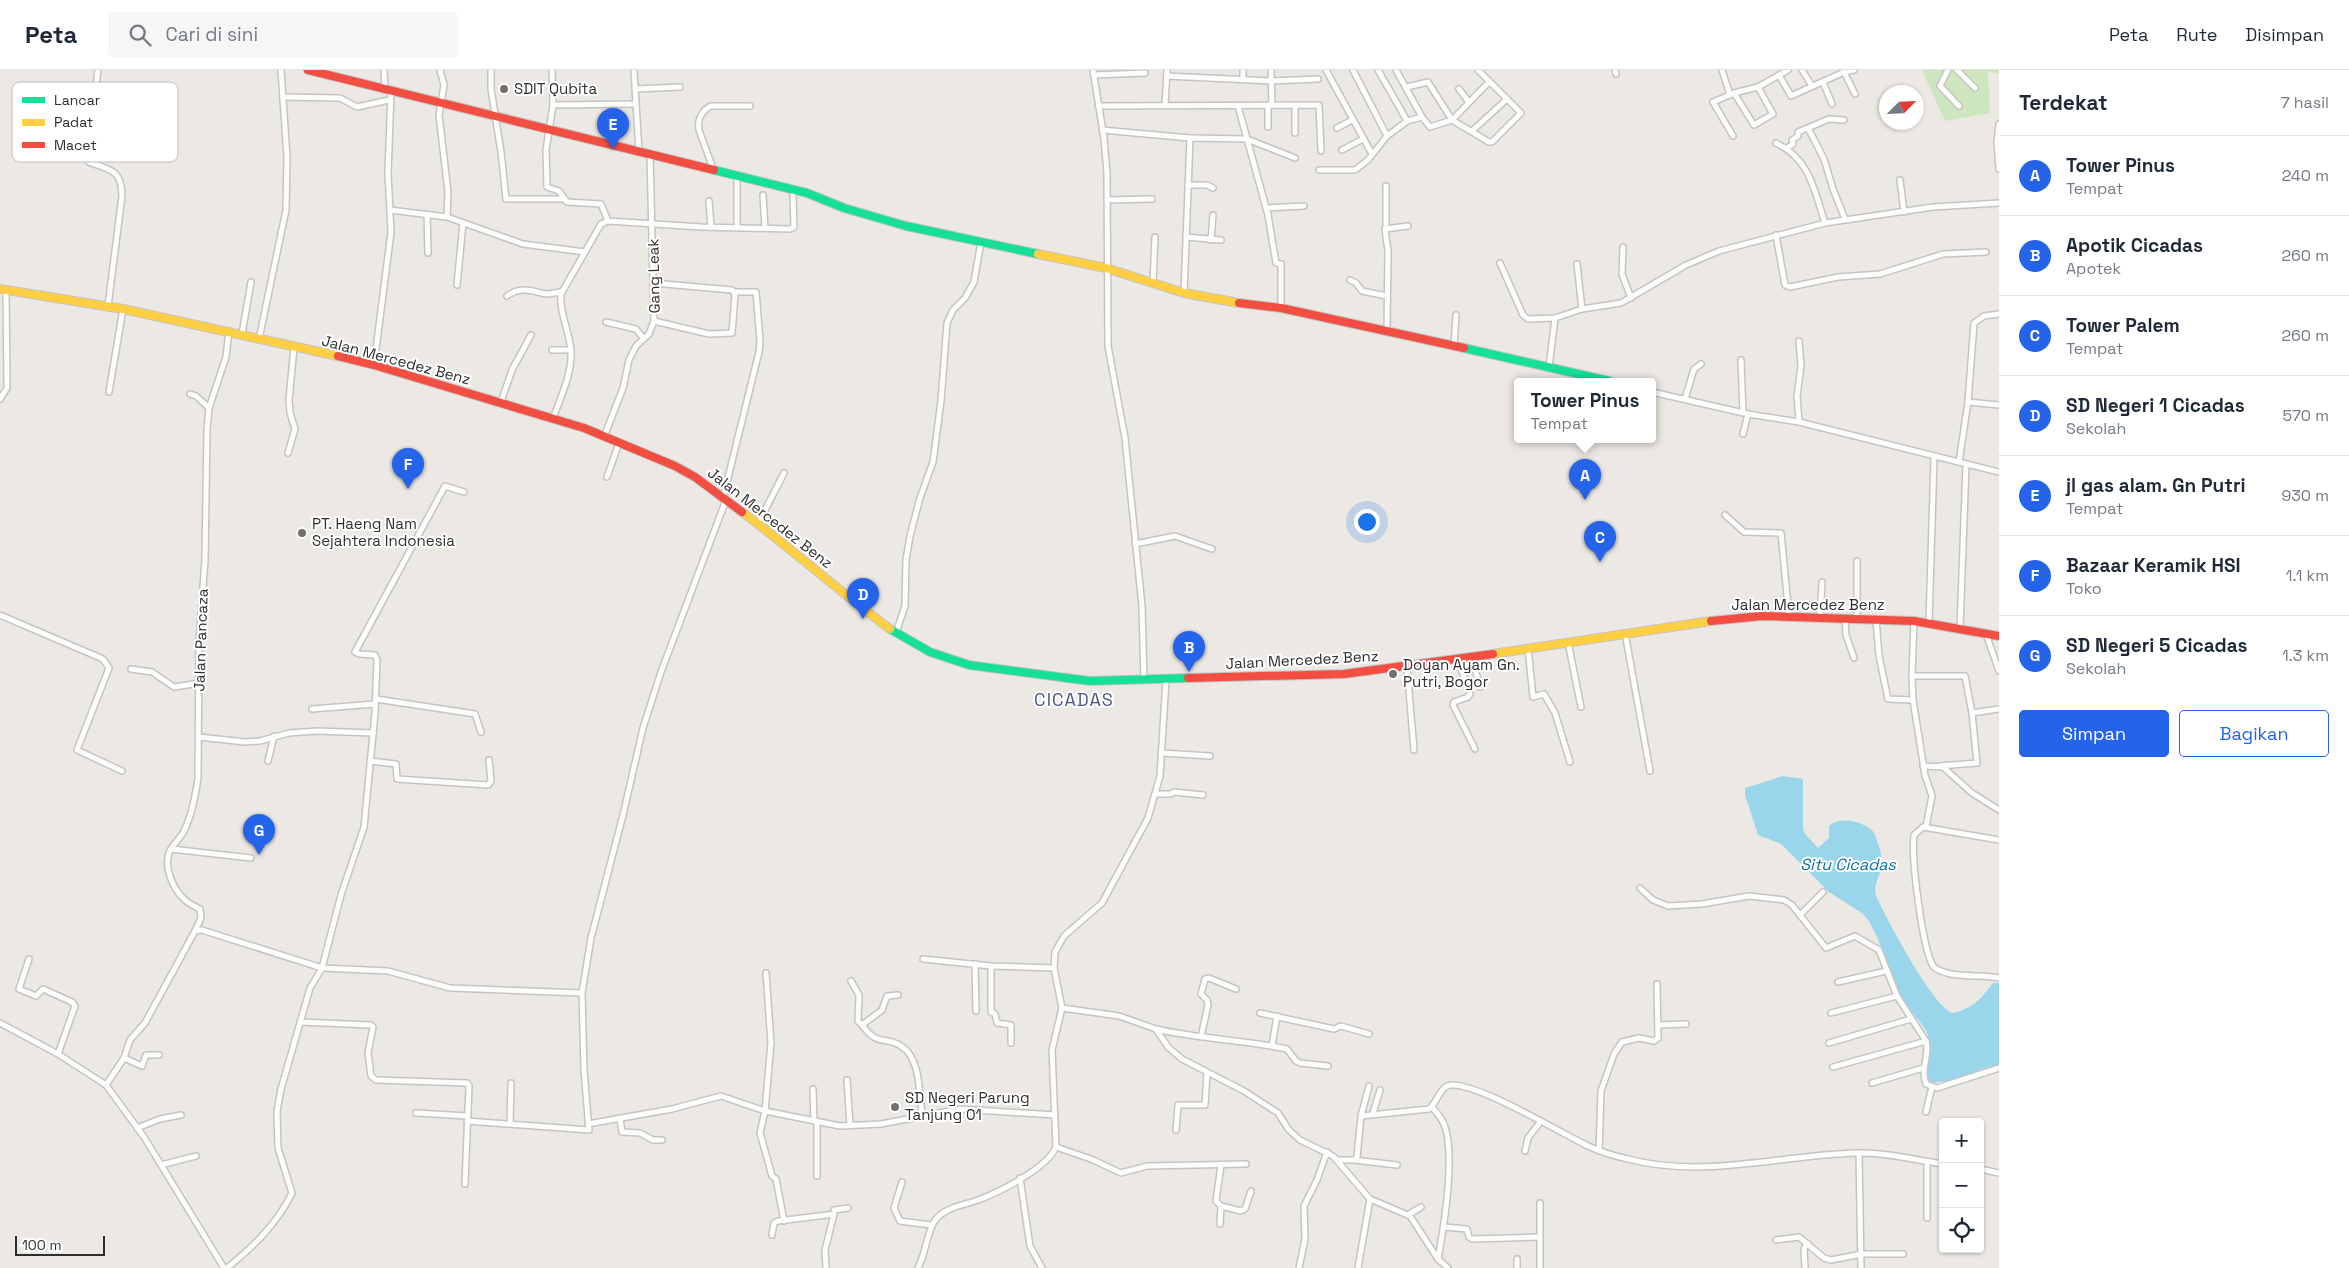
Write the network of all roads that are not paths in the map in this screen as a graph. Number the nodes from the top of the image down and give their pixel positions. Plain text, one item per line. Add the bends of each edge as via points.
1 (281, 70) edge
2 (308, 70) edge
3 (384, 70) edge
4 (440, 70) edge
5 (490, 70) edge
6 (552, 70) edge
7 (634, 70) edge
8 (1205, 70) edge
9 (1244, 70) edge
10 (1271, 70) edge
11 (1326, 70) edge
12 (1353, 70) edge
13 (1378, 70) edge
14 (1396, 70) edge
15 (1478, 70) edge
16 (1722, 70) edge
17 (1788, 70) edge
18 (1802, 70) edge
19 (1854, 70) edge
20 (1948, 70) edge
21 (1958, 70) edge
22 (1093, 72) edge
23 (1128, 72) edge
24 (1844, 72) junction
25 (1145, 73) dead end
26 (1167, 73) edge
27 (1779, 75) junction
28 (1205, 78) junction
29 (1243, 78) junction
30 (1318, 79) dead end
31 (1271, 80) junction
32 (1489, 82) junction
33 (1822, 82) junction
34 (1812, 86) junction
35 (680, 87) dead end
36 (1407, 87) junction
37 (1758, 87) junction
38 (1975, 88) dead end
39 (636, 89) junction
40 (1459, 89) dead end
41 (388, 91) junction
42 (1732, 94) junction
43 (1855, 94) dead end
44 (283, 97) junction
45 (1506, 99) junction
46 (389, 100) junction
47 (1468, 101) junction
48 (441, 103) junction
49 (636, 104) junction
50 (1832, 104) dead end
51 (552, 105) junction
52 (1165, 105) junction
53 (1270, 105) junction
54 (1295, 105) junction
55 (750, 106) dead end
56 (1098, 106) junction
57 (1238, 106) junction
58 (1959, 106) dead end
59 (495, 115) junction
60 (1422, 117) junction
61 (1352, 120) junction
62 (1452, 120) junction
63 (1844, 120) dead end
64 (1407, 121) junction
65 (1999, 124) edge
66 (1268, 127) dead end
67 (1337, 128) dead end
68 (1808, 128) junction
69 (549, 130) junction
70 (1102, 130) junction
71 (1472, 131) junction
72 (1295, 133) dead end
73 (1387, 136) junction
74 (1733, 136) dead end
75 (1190, 138) junction
76 (1363, 139) junction
77 (1247, 140) junction
78 (1776, 143) dead end
79 (1787, 148) junction
80 (1321, 150) dead end
81 (1342, 150) dead end
82 (639, 152) junction
83 (1372, 154) junction
84 (650, 156) junction
85 (1295, 158) dead end
86 (89, 162) edge
87 (1319, 170) dead end
88 (1999, 170) edge
89 (714, 171) junction
90 (737, 176) junction
91 (1900, 180) dead end
92 (1188, 184) junction
93 (1386, 186) dead end
94 (1213, 188) dead end
95 (763, 195) dead end
96 (793, 195) dead end
97 (563, 198) junction
98 (1152, 198) dead end
99 (1107, 200) junction
100 (710, 201) dead end
101 (1999, 203) edge
102 (1304, 206) dead end
103 (1266, 208) junction
104 (390, 210) junction
105 (1904, 212) junction
106 (427, 214) junction
107 (1213, 215) dead end
108 (447, 217) junction
109 (1845, 219) junction
110 (608, 221) junction
111 (463, 223) junction
112 (653, 223) junction
113 (1825, 223) junction
114 (1408, 226) dead end
115 (711, 227) junction
116 (737, 227) junction
117 (1386, 227) junction
118 (765, 228) junction
119 (1776, 235) junction
120 (1155, 237) dead end
121 (1186, 237) junction
122 (1210, 240) junction
123 (1222, 240) dead end
124 (981, 242) junction
125 (1623, 247) dead end
126 (585, 252) junction
127 (1986, 252) dead end
128 (428, 253) dead end
129 (1500, 263) dead end
130 (1577, 264) dead end
131 (1106, 268) junction
132 (1350, 280) dead end
133 (251, 282) dead end
134 (653, 283) junction
135 (1153, 283) junction
136 (457, 285) dead end
137 (3, 290) edge
138 (562, 292) junction
139 (734, 292) junction
140 (1184, 293) junction
141 (507, 296) dead end
142 (1387, 296) junction
143 (1631, 298) junction
144 (108, 306) junction
145 (1281, 308) junction
146 (124, 309) junction
147 (1582, 309) junction
148 (1999, 314) edge
149 (1456, 315) dead end
150 (1555, 318) junction
151 (654, 321) junction
152 (606, 322) dead end
153 (1387, 330) junction
154 (229, 331) junction
155 (242, 334) junction
156 (531, 335) dead end
157 (259, 338) junction
158 (644, 339) junction
159 (1799, 341) dead end
160 (1454, 346) junction
161 (294, 347) junction
162 (552, 350) dead end
163 (571, 350) junction
164 (1741, 360) dead end
165 (1701, 364) dead end
166 (374, 365) junction
167 (1549, 368) junction
168 (1591, 378) edge
169 (109, 392) dead end
170 (1656, 393) edge
171 (190, 394) dead end
172 (0, 399) edge
173 (1685, 399) junction
174 (501, 402) junction
175 (1968, 402) junction
176 (1999, 405) edge
177 (209, 408) junction
178 (1745, 413) junction
179 (553, 419) junction
180 (1799, 422) junction
181 (1743, 434) dead end
182 (604, 437) junction
183 (619, 443) junction
184 (288, 453) dead end
185 (1934, 457) junction
186 (1959, 462) junction
187 (1966, 465) junction
188 (784, 472) dead end
189 (1999, 472) edge
190 (608, 477) dead end
191 (464, 492) dead end
192 (725, 499) junction
193 (1725, 515) dead end
194 (758, 524) junction
195 (1135, 544) junction
196 (1212, 549) dead end
197 (1856, 561) dead end
198 (1822, 582) dead end
199 (0, 615) edge
200 (1789, 616) junction
201 (1820, 617) junction
202 (1845, 618) junction
203 (1857, 618) junction
204 (1876, 618) junction
205 (1914, 621) junction
206 (1929, 623) junction
207 (1960, 628) junction
208 (896, 633) junction
209 (1626, 633) junction
210 (1986, 633) junction
211 (1999, 636) edge
212 (1568, 642) junction
213 (1528, 648) junction
214 (1472, 658) junction
215 (1854, 658) dead end
216 (1458, 660) junction
217 (1407, 667) junction
218 (131, 669) dead end
219 (1999, 671) edge
220 (1912, 676) junction
221 (1144, 680) junction
222 (1166, 680) junction
223 (1478, 681) junction
224 (200, 684) junction
225 (1468, 685) junction
226 (1480, 687) dead end
227 (1913, 700) junction
228 (375, 702) junction
229 (1581, 708) dead end
230 (1999, 709) edge
231 (312, 710) dead end
232 (1972, 713) junction
233 (481, 732) dead end
234 (373, 733) junction
235 (274, 736) junction
236 (199, 738) junction
237 (1475, 749) dead end
238 (1414, 750) dead end
239 (1162, 753) junction
240 (1210, 756) dead end
241 (489, 760) dead end
242 (268, 761) dead end
243 (370, 761) junction
244 (1570, 762) dead end
245 (1923, 766) junction
246 (1939, 766) junction
247 (122, 771) dead end
248 (1650, 771) dead end
249 (1155, 794) junction
250 (1203, 795) dead end
251 (1999, 810) edge
252 (1926, 827) junction
253 (1999, 840) edge
254 (172, 849) junction
255 (251, 858) dead end
256 (1640, 888) dead end
257 (1823, 892) dead end
258 (1800, 915) junction
259 (195, 931) junction
260 (29, 959) dead end
261 (923, 960) dead end
262 (975, 964) junction
263 (990, 966) junction
264 (322, 968) junction
265 (1054, 968) junction
266 (1886, 971) junction
267 (766, 973) dead end
268 (1999, 978) edge
269 (850, 981) dead end
270 (1838, 982) dead end
271 (1658, 984) dead end
272 (1236, 989) dead end
273 (582, 993) junction
274 (898, 994) dead end
275 (1898, 996) junction
276 (1062, 1008) junction
277 (976, 1011) dead end
278 (1260, 1013) dead end
279 (1831, 1013) dead end
280 (1277, 1016) junction
281 (1911, 1019) junction
282 (300, 1022) junction
283 (0, 1023) edge
284 (1686, 1024) dead end
285 (862, 1025) junction
286 (1658, 1025) junction
287 (1156, 1029) junction
288 (1370, 1034) dead end
289 (1201, 1037) junction
290 (1926, 1041) junction
291 (1011, 1043) dead end
292 (1829, 1043) dead end
293 (1272, 1046) junction
294 (58, 1054) junction
295 (159, 1055) dead end
296 (124, 1058) junction
297 (1328, 1066) dead end
298 (1833, 1067) dead end
299 (1923, 1068) junction
300 (1999, 1068) edge
301 (1207, 1073) junction
302 (847, 1080) dead end
303 (511, 1083) dead end
304 (1872, 1083) dead end
305 (106, 1085) junction
306 (1369, 1086) dead end
307 (1932, 1087) junction
308 (813, 1089) dead end
309 (1380, 1090) dead end
310 (1432, 1107) junction
311 (765, 1111) junction
312 (1926, 1112) dead end
313 (416, 1113) dead end
314 (1373, 1114) junction
315 (181, 1115) dead end
316 (922, 1115) junction
317 (1055, 1115) junction
318 (1361, 1116) junction
319 (467, 1118) junction
320 (620, 1118) junction
321 (1541, 1121) junction
322 (815, 1122) junction
323 (510, 1124) junction
324 (588, 1124) junction
325 (850, 1126) junction
326 (137, 1128) junction
327 (1176, 1130) dead end
328 (662, 1140) dead end
329 (1056, 1147) junction
330 (1525, 1151) dead end
331 (1600, 1151) junction
332 (1327, 1152) junction
333 (1859, 1153) junction
334 (196, 1156) dead end
335 (1338, 1160) junction
336 (1354, 1160) junction
337 (1927, 1162) junction
338 (1246, 1164) dead end
339 (1939, 1164) edge
340 (161, 1165) junction
341 (1221, 1165) junction
342 (1397, 1165) dead end
343 (1984, 1169) edge
344 (1999, 1173) edge
345 (817, 1176) dead end
346 (1020, 1178) junction
347 (902, 1182) dead end
348 (465, 1184) dead end
349 (1251, 1191) dead end
350 (1370, 1199) junction
351 (1540, 1203) dead end
352 (1221, 1206) junction
353 (1420, 1207) dead end
354 (848, 1208) dead end
355 (834, 1214) junction
356 (1408, 1215) junction
357 (1927, 1218) dead end
358 (784, 1221) junction
359 (1220, 1224) dead end
360 (931, 1225) junction
361 (1444, 1227) junction
362 (772, 1235) dead end
363 (1540, 1237) junction
364 (1776, 1240) dead end
365 (1806, 1243) junction
366 (1862, 1254) junction
367 (1903, 1254) dead end
368 (1438, 1259) junction
369 (1517, 1259) dead end
370 (1805, 1267) edge
371 (225, 1268) edge
372 (826, 1268) edge
373 (918, 1268) edge
374 (1042, 1268) edge
375 (1299, 1268) edge
376 (1358, 1268) edge
377 (1448, 1268) edge
378 (1517, 1268) edge
379 (1540, 1268) edge
380 (1860, 1268) edge

1 - 44 street
2 - 41 main road
3 - 41 street
4 - 48 street via 444,85
5 - 59 street
6 - 51 street
7 - 39 street
8 - 28 street
9 - 29 street
10 - 31 street
11 - 61 street
12 - 73 street
13 - 64 street
14 - 36 street
15 - 32 street
16 - 42 street
17 - 27 street
18 - 34 street
19 - 24 street
20 - 58 street via 1940,86
21 - 38 street
22 - 23 street
22 - 56 street
23 - 25 street
24 - 33 street
24 - 43 street
26 - 28 street
26 - 52 street
27 - 34 street via 1792,96
27 - 37 street
28 - 29 street
29 - 31 street
30 - 31 street
31 - 53 street
32 - 45 street
32 - 47 street
33 - 34 street
33 - 50 street
35 - 39 street
36 - 60 street
36 - 62 street via 1428,82
37 - 42 street
37 - 42 street via 1773,114 1754,125
39 - 49 street
40 - 47 street
41 - 46 street
41 - 48 main road
42 - 74 street via 1713,102
44 - 46 street via 340,98 357,107
44 - 157 street via 286,210
45 - 71 street
45 - 71 street via 1521,114 1504,131 1492,142
46 - 104 street
47 - 62 street
48 - 59 main road
48 - 108 street via 439,115 448,192
49 - 51 street
49 - 82 street
51 - 69 street
52 - 56 street
52 - 57 street
53 - 54 street
53 - 57 street
53 - 66 street
54 - 72 street
54 - 80 street via 1319,105
55 - 89 street via 711,106 702,115 699,130
56 - 70 street
57 - 77 street
59 - 69 main road
59 - 97 street via 506,199
60 - 62 street via 1430,127
60 - 64 street
61 - 67 street
61 - 76 street
62 - 71 street
63 - 68 street via 1831,119
64 - 73 street
65 - 88 street
68 - 79 street via 1798,133
68 - 109 street via 1824,159
69 - 82 main road
69 - 97 street via 547,185
70 - 75 street
70 - 99 street
73 - 83 street
75 - 77 street
75 - 92 street
76 - 81 street
76 - 83 street
77 - 85 street
77 - 103 street
78 - 79 street
79 - 113 street via 1807,169
82 - 84 main road
83 - 87 street via 1352,170
84 - 89 main road
84 - 112 street, Gang Leak
86 - 144 street via 115,172 122,183
89 - 90 main road
90 - 116 street
90 - 124 main road via 807,193 844,208 906,226
91 - 105 street
92 - 94 street
92 - 121 street
93 - 117 street
95 - 118 street
96 - 118 street via 793,229
97 - 110 street via 569,202 601,204
98 - 99 street
99 - 131 street
100 - 115 street
101 - 105 street
102 - 103 street
103 - 145 street via 1276,263 1281,264
104 - 106 street
104 - 166 street via 391,232
105 - 109 street
106 - 108 street
106 - 128 street
107 - 122 street
108 - 111 street
109 - 113 street
110 - 112 street
110 - 126 street via 601,224
111 - 126 street via 523,244
111 - 136 street
112 - 115 street
112 - 134 street, Gang Leak
113 - 119 street
114 - 117 street
115 - 116 street
116 - 118 street
117 - 142 street
119 - 127 street via 1782,276 1785,285 1790,287 1838,277 1880,274 1944,254
119 - 143 street via 1719,251 1686,265
120 - 135 street
121 - 122 street
121 - 140 street
122 - 123 street
124 - 131 main road
124 - 208 street via 972,288 953,310 947,323 933,462 910,536 905,606
125 - 143 street via 1622,274
126 - 138 street
129 - 150 street via 1523,315 1528,319
130 - 147 street
131 - 135 main road
131 - 195 street via 1108,353 1125,438
132 - 142 street via 1362,290
133 - 155 street
134 - 139 street
134 - 151 street, Gang Leak
135 - 140 main road
137 - 144 main road, Jalan Mercedez Benz
137 - 172 street via 7,388
138 - 141 street via 548,294 520,290
138 - 163 street via 561,306
139 - 151 street via 732,333 709,334
139 - 192 street via 756,292 760,340
140 - 145 main road
142 - 153 street
143 - 147 street via 1616,305
144 - 146 main road, Jalan Mercedez Benz
145 - 153 main road
146 - 154 main road, Jalan Mercedez Benz
146 - 169 street
147 - 150 street
148 - 175 street via 1984,316 1974,322
149 - 160 street
150 - 167 street
151 - 158 street, Gang Leak
152 - 158 street via 636,329
153 - 160 main road
154 - 155 main road, Jalan Mercedez Benz
154 - 177 street, Jalan Pancaza via 224,363
155 - 157 main road, Jalan Mercedez Benz
156 - 174 street via 512,370
157 - 161 main road, Jalan Mercedez Benz
158 - 182 street, Gang Leak via 629,360 623,388
159 - 180 street
160 - 167 main road
161 - 166 main road, Jalan Mercedez Benz
161 - 184 street via 289,400 295,429
162 - 163 street
163 - 179 street via 568,375
164 - 178 street
165 - 173 street via 1694,369
166 - 174 main road, Jalan Mercedez Benz
167 - 168 main road
170 - 173 street
171 - 177 street
173 - 178 street
174 - 179 main road, Jalan Mercedez Benz
175 - 176 street
175 - 186 street
177 - 224 street, Jalan Pancaza
178 - 180 street
178 - 181 street
179 - 182 main road, Jalan Mercedez Benz
180 - 185 street
182 - 183 main road, Jalan Mercedez Benz
183 - 190 street
183 - 192 main road, Jalan Mercedez Benz via 682,469
185 - 186 street
185 - 206 street
186 - 187 street
187 - 189 street
187 - 207 street
188 - 194 street
191 - 228 street via 445,486 356,649 356,653 376,657
192 - 194 main road, Jalan Mercedez Benz
192 - 273 street via 643,728 591,938
193 - 200 street via 1744,532 1781,534
194 - 208 main road, Jalan Mercedez Benz
195 - 196 street via 1175,536
195 - 221 street via 1142,606
197 - 203 street
198 - 201 street
199 - 247 street via 108,664 77,750
200 - 201 main road, Jalan Mercedez Benz
200 - 209 main road, Jalan Mercedez Benz via 1737,617
201 - 202 main road, Jalan Mercedez Benz
202 - 203 main road, Jalan Mercedez Benz
202 - 215 street via 1846,636
203 - 204 main road, Jalan Mercedez Benz
204 - 205 main road, Jalan Mercedez Benz
204 - 227 street via 1879,656 1888,698
205 - 206 main road, Jalan Mercedez Benz
205 - 220 street
206 - 207 main road, Jalan Mercedez Benz
207 - 210 main road, Jalan Mercedez Benz
208 - 221 main road, Jalan Mercedez Benz via 930,652 969,665 1072,680
209 - 212 main road, Jalan Mercedez Benz
209 - 248 street
210 - 211 main road, Jalan Mercedez Benz
210 - 219 street
212 - 213 main road, Jalan Mercedez Benz
212 - 229 street
213 - 214 main road, Jalan Mercedez Benz
213 - 244 street via 1533,697 1544,694 1555,713
214 - 216 main road, Jalan Mercedez Benz
214 - 223 street
216 - 217 main road, Jalan Mercedez Benz
216 - 225 street
217 - 222 main road, Jalan Mercedez Benz via 1335,674
217 - 238 street
218 - 224 street via 152,672 174,687
220 - 227 street
220 - 232 street via 1965,676
221 - 222 main road, Jalan Mercedez Benz
222 - 239 street
223 - 225 street
223 - 226 street
224 - 236 street, Jalan Pancaza
225 - 237 street via 1469,696 1453,703
227 - 245 street
228 - 231 street
228 - 233 street via 475,714
228 - 234 street
230 - 232 street
232 - 246 street via 1977,762
234 - 235 street via 317,731
234 - 243 street
235 - 236 street via 245,742
235 - 242 street
236 - 254 street, Jalan Pancaza via 195,798 184,830
239 - 240 street
239 - 249 street
241 - 243 street via 491,781 488,785 397,780 396,764
243 - 264 street via 364,827 341,895
245 - 246 street
245 - 252 street via 1932,796
246 - 251 street
249 - 250 street
249 - 265 street via 1148,818 1107,895 1064,936 1056,948
252 - 253 street
252 - 268 street via 1914,835 1913,862 1930,962 1941,972
254 - 255 street
254 - 259 street, Jalan Pancaza via 167,863 177,890 183,899 201,912
256 - 258 street via 1653,900 1668,906 1758,896 1788,902
257 - 258 street
258 - 266 street via 1826,948 1852,936 1875,946
259 - 264 street via 202,930
259 - 296 street via 145,1023 130,1040
260 - 294 street via 19,988 21,991 36,996 43,989 75,1006
261 - 262 street
262 - 263 street
262 - 277 street
263 - 265 street
263 - 291 street via 991,1012 995,1014 997,1023 1011,1025
264 - 273 street via 388,971 450,988
264 - 282 street via 310,988
265 - 276 street
266 - 270 street
266 - 275 street
267 - 311 street via 771,1042
269 - 285 street via 859,995 858,1021
271 - 286 street
272 - 289 street via 1205,979 1200,994 1208,1005
273 - 324 street
274 - 285 street via 887,996 882,1010
275 - 279 street
275 - 281 street
276 - 287 street via 1119,1016
276 - 317 street via 1052,1050
278 - 280 street
280 - 288 street via 1334,1029 1342,1026
280 - 293 street
281 - 290 street
281 - 292 street
282 - 319 street via 373,1027 368,1053 373,1078 467,1082
282 - 371 street via 281,1089 276,1125 278,1148 292,1193 256,1244
283 - 294 street
284 - 286 street
285 - 316 street via 872,1038 901,1045 907,1051 916,1066
286 - 331 street via 1656,1040 1628,1039 1619,1045 1601,1091
287 - 289 street
287 - 301 street via 1175,1054
289 - 293 street
290 - 298 street
290 - 299 street
293 - 297 street via 1287,1050 1296,1062
294 - 305 street
295 - 296 street via 146,1055 142,1066
296 - 305 street
299 - 304 street
299 - 307 street via 1926,1084
300 - 307 street
301 - 327 street via 1205,1105 1178,1104
301 - 332 street via 1272,1109 1300,1140
302 - 325 street
303 - 323 street
305 - 326 street
306 - 318 street
307 - 312 street
308 - 322 street
309 - 314 street
310 - 314 street
310 - 321 street via 1446,1086 1462,1086
310 - 361 street via 1443,1122 1447,1137
311 - 320 street via 721,1096
311 - 322 street
311 - 358 street via 760,1138 772,1176 776,1179
313 - 319 street
314 - 318 street
315 - 326 street
316 - 317 street via 960,1109
316 - 325 street via 875,1125
317 - 329 street
318 - 336 street
319 - 323 street
319 - 348 street
320 - 324 street
320 - 328 street via 624,1132
321 - 330 street via 1528,1138
321 - 331 street
322 - 325 street
322 - 345 street
323 - 324 street via 588,1130
326 - 340 street
329 - 341 street via 1121,1173 1147,1166
329 - 346 street via 1041,1167
331 - 333 street via 1645,1163 1708,1168
332 - 335 street
332 - 375 street via 1304,1206 1305,1239
333 - 337 street
333 - 366 street
334 - 340 street
335 - 336 street
335 - 350 street
336 - 342 street
337 - 339 street
337 - 357 street
338 - 341 street
340 - 371 street
341 - 352 street via 1216,1201
343 - 344 street
346 - 360 street via 977,1201 945,1212
346 - 374 street via 1030,1246
347 - 360 street via 894,1208 900,1221
349 - 352 street via 1241,1211
350 - 356 street
350 - 376 street
351 - 363 street
352 - 359 street
353 - 356 street
354 - 355 street via 834,1210
355 - 358 street
355 - 372 street via 825,1250
356 - 368 street
358 - 362 street via 774,1222
360 - 373 street via 929,1242
361 - 363 street via 1467,1229 1472,1238 1490,1240
361 - 368 street
363 - 379 street
364 - 365 street via 1799,1237
365 - 366 street via 1831,1260
365 - 370 street
366 - 367 street
366 - 380 street
368 - 377 street
369 - 378 street

